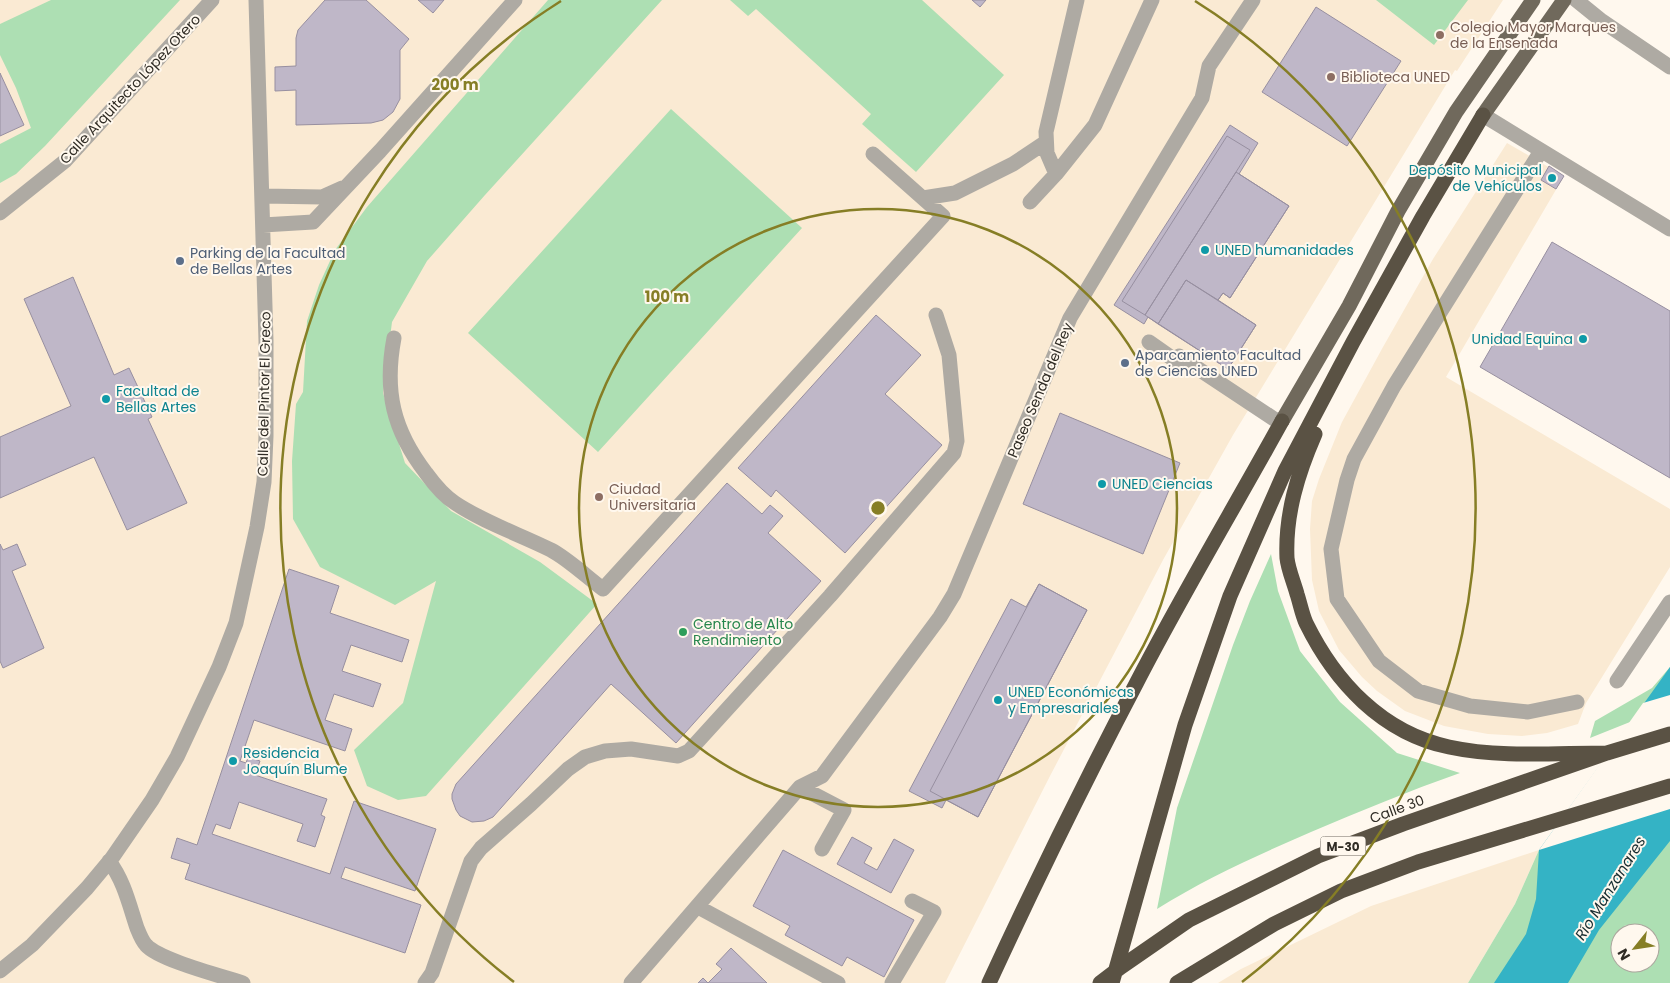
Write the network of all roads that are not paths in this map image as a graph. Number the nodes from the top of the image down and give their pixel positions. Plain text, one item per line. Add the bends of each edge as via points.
1 (212, 0) edge
2 (516, 0) edge
3 (1077, 0) edge
4 (1152, 0) edge
5 (1253, 0) edge
6 (1533, 0) edge
7 (1564, 0) edge
8 (1576, 0) edge
9 (255, 2) edge
10 (1670, 68) edge
11 (1483, 115) junction
12 (1046, 142) junction
13 (1541, 151) junction
14 (873, 154) dead end
15 (1056, 174) junction
16 (348, 186) junction
17 (263, 196) junction
18 (923, 198) junction
19 (1030, 202) dead end
20 (0, 213) edge
21 (263, 225) junction
22 (1670, 229) edge
23 (936, 315) dead end
24 (394, 338) dead end
25 (1149, 342) dead end
26 (1353, 342) junction
27 (1282, 421) junction
28 (1670, 602) edge
29 (1617, 682) dead end
30 (1577, 702) dead end
31 (1670, 734) edge
32 (1607, 752) junction
33 (1670, 786) edge
34 (800, 787) junction
35 (822, 849) dead end
36 (109, 861) junction
37 (912, 901) dead end
38 (698, 907) junction
39 (0, 972) edge
40 (243, 983) edge
41 (425, 983) edge
42 (631, 983) edge
43 (838, 983) edge
44 (892, 983) edge
45 (989, 983) edge
46 (1100, 983) edge
47 (1112, 983) edge
48 (1176, 983) edge

1 - 20 street, Calle Arquitecto López Otero via 65,161
2 - 16 street
3 - 12 street
4 - 15 street via 1095,125
5 - 34 street, Paseo Senda del Rey via 1209,66 1202,98 1070,318 954,594 822,776
6 - 27 main road via 1456,112
7 - 11 main road
8 - 10 street
9 - 17 street, Calle del Pintor El Greco
11 - 13 street
11 - 26 highway
12 - 15 street
12 - 18 street via 1013,164 955,192
13 - 22 street
13 - 30 street via 1394,386 1354,459 1331,549 1338,599 1379,661 1418,691 1470,706 1528,712
14 - 18 street
15 - 19 street
16 - 17 street via 322,197
16 - 21 street via 312,223
17 - 21 street, Calle del Pintor El Greco
18 - 24 street via 943,216 603,589 553,551 486,521 454,503 435,485 412,455 390,394
21 - 36 street, Calle del Pintor El Greco via 266,436 264,482 248,576 236,623 219,667 177,757 152,800
23 - 41 street via 949,355 957,441 954,453 689,752 678,756 632,749 605,751 585,757 481,848 471,861 432,973
25 - 27 street via 1176,361 1179,356 1274,419
26 - 32 highway via 1303,462 1289,512 1287,559 1306,622 1335,673 1370,710 1409,734 1448,747 1492,753
26 - 47 highway via 1285,471 1230,596 1185,724
27 - 45 highway via 1137,681
28 - 29 street
31 - 32 highway, Calle 30 / M-30
32 - 46 highway, Calle 30 / M-30 via 1318,856 1189,920
33 - 48 highway via 1418,862 1341,891 1274,924
34 - 35 street via 844,810
34 - 38 street
36 - 39 street, Calle del Pintor El Greco via 32,945
36 - 40 street via 119,875 146,945 164,956
37 - 44 street via 934,912
38 - 42 street
38 - 43 street

